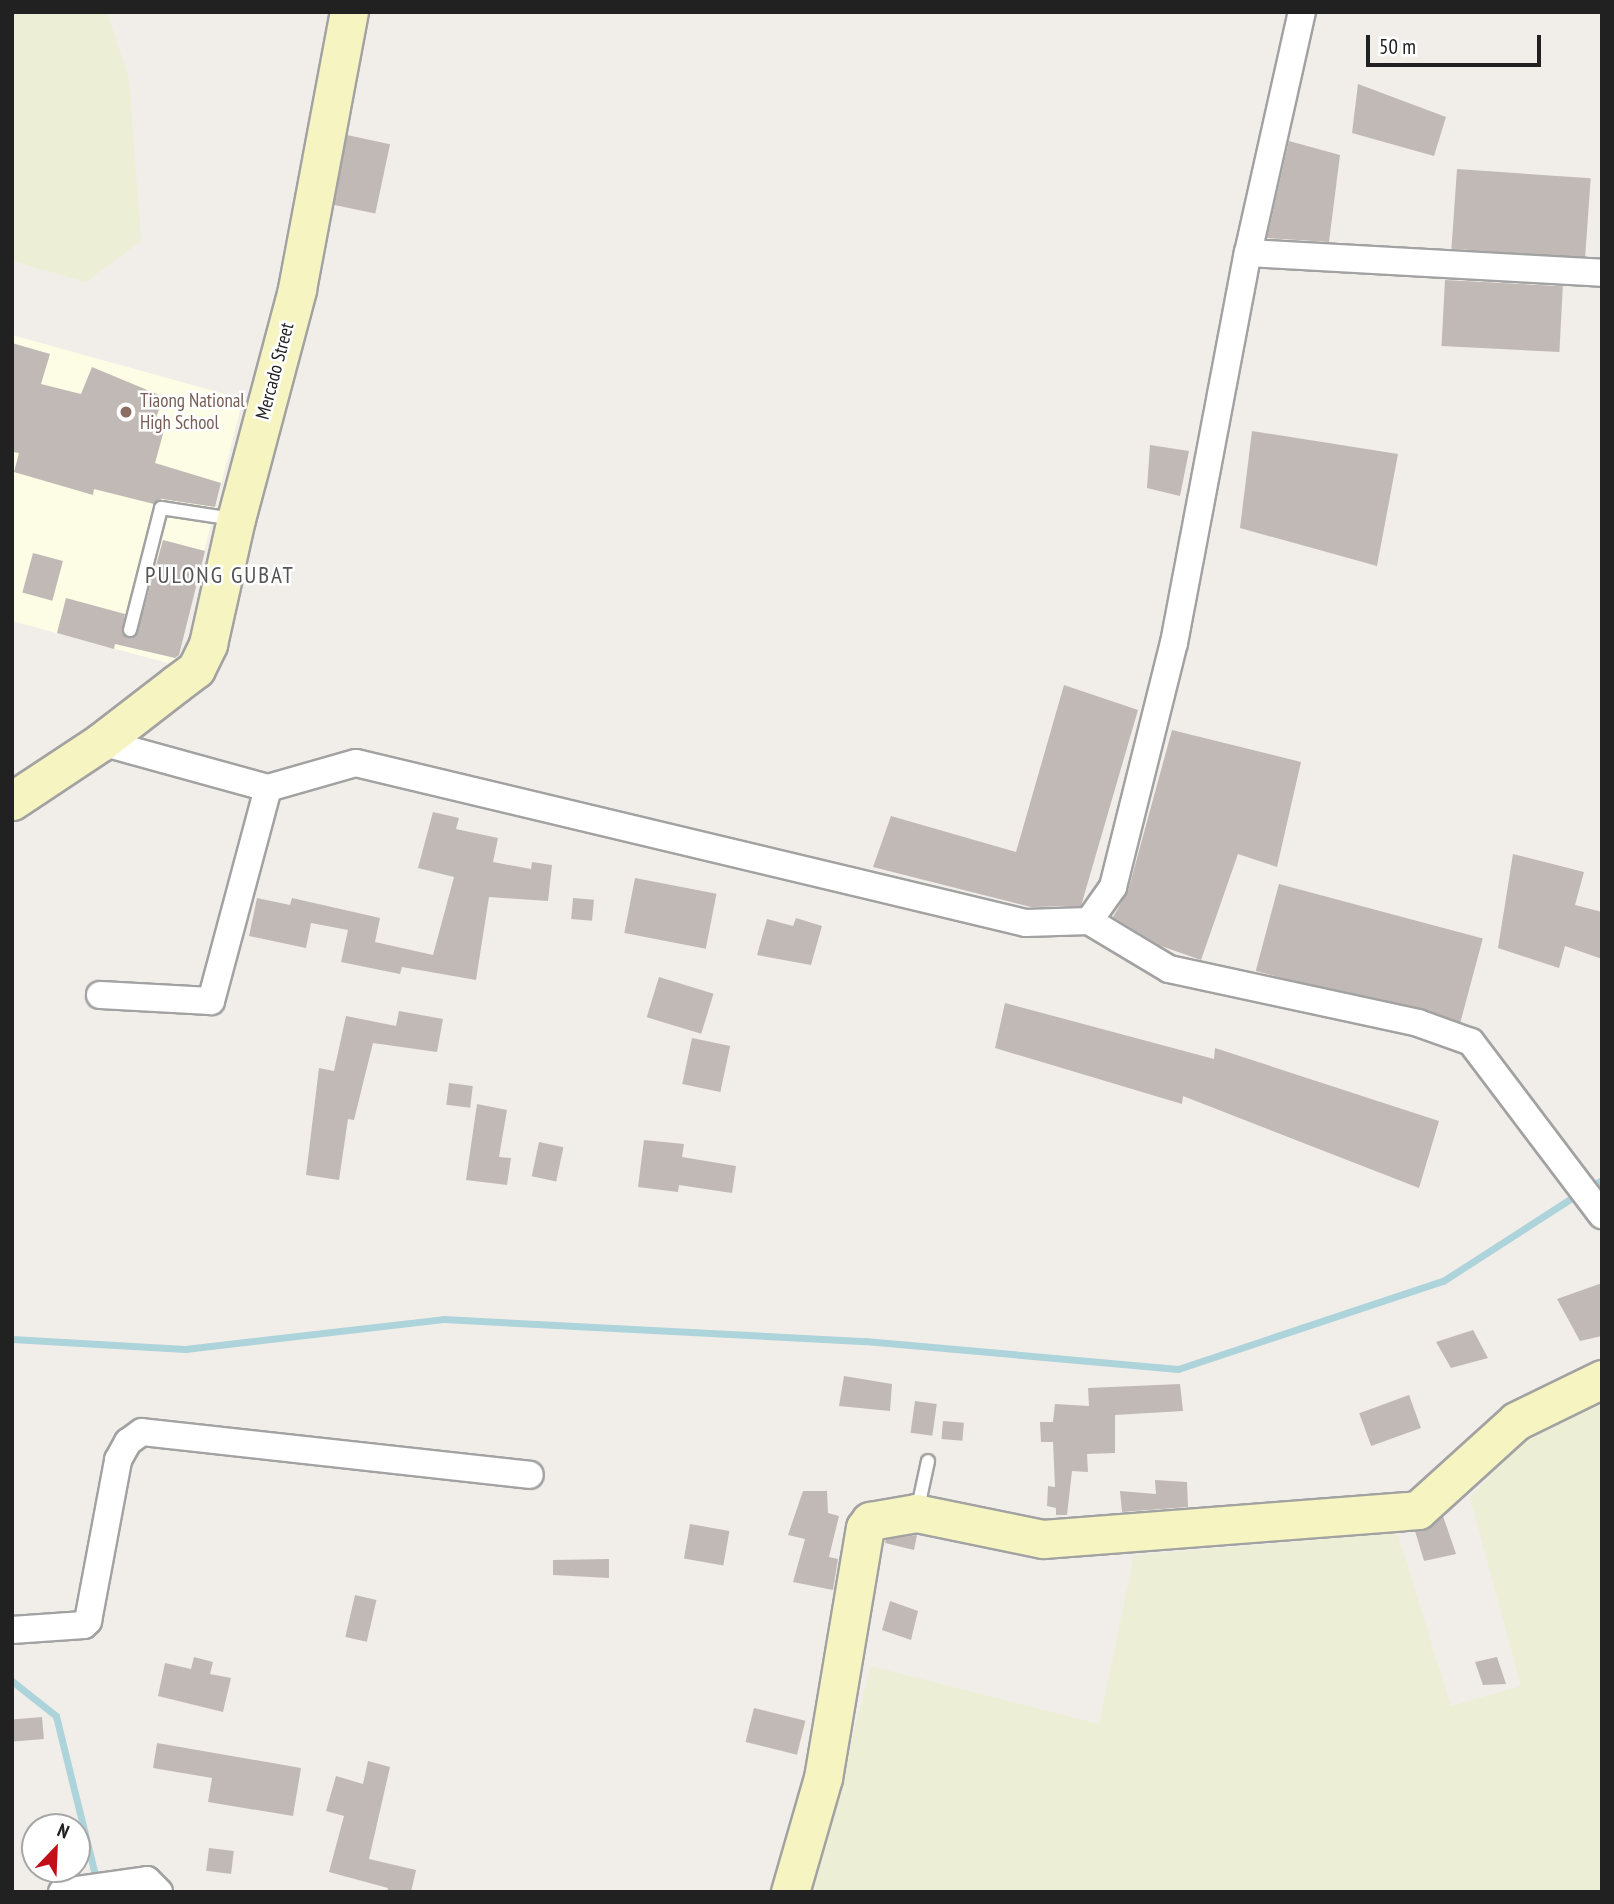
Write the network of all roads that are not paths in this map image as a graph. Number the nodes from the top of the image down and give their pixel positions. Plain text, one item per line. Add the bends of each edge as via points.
1 (349, 12) edge
2 (1302, 12) edge
3 (1248, 253) junction
4 (1602, 273) edge
5 (236, 519) junction
6 (130, 630) dead end
7 (100, 742) junction
8 (268, 788) junction
9 (12, 801) edge
10 (1089, 921) junction
11 (100, 995) dead end
12 (1602, 1215) edge
13 (1602, 1379) edge
14 (928, 1461) dead end
15 (530, 1475) dead end
16 (916, 1513) junction
17 (12, 1630) edge
18 (62, 1892) edge
19 (159, 1892) edge
20 (790, 1892) edge

1 - 5 street, Mercado Street via 297,289
2 - 3 street
3 - 4 street
3 - 10 street via 1174,643 1113,887
5 - 6 lane via 162,508
5 - 7 street, Mercado Street via 208,644 196,669
7 - 8 street
7 - 9 street, Mercado Street
8 - 10 street via 356,763 1026,923
8 - 11 street via 211,1002
10 - 12 street via 1169,969 1418,1023 1471,1042
13 - 16 street via 1516,1421 1418,1510 1043,1539
14 - 16 lane
15 - 17 street via 142,1432 128,1442 118,1460 88,1621 84,1625
16 - 20 street via 878,1518 865,1528 823,1778
18 - 19 street via 147,1880

